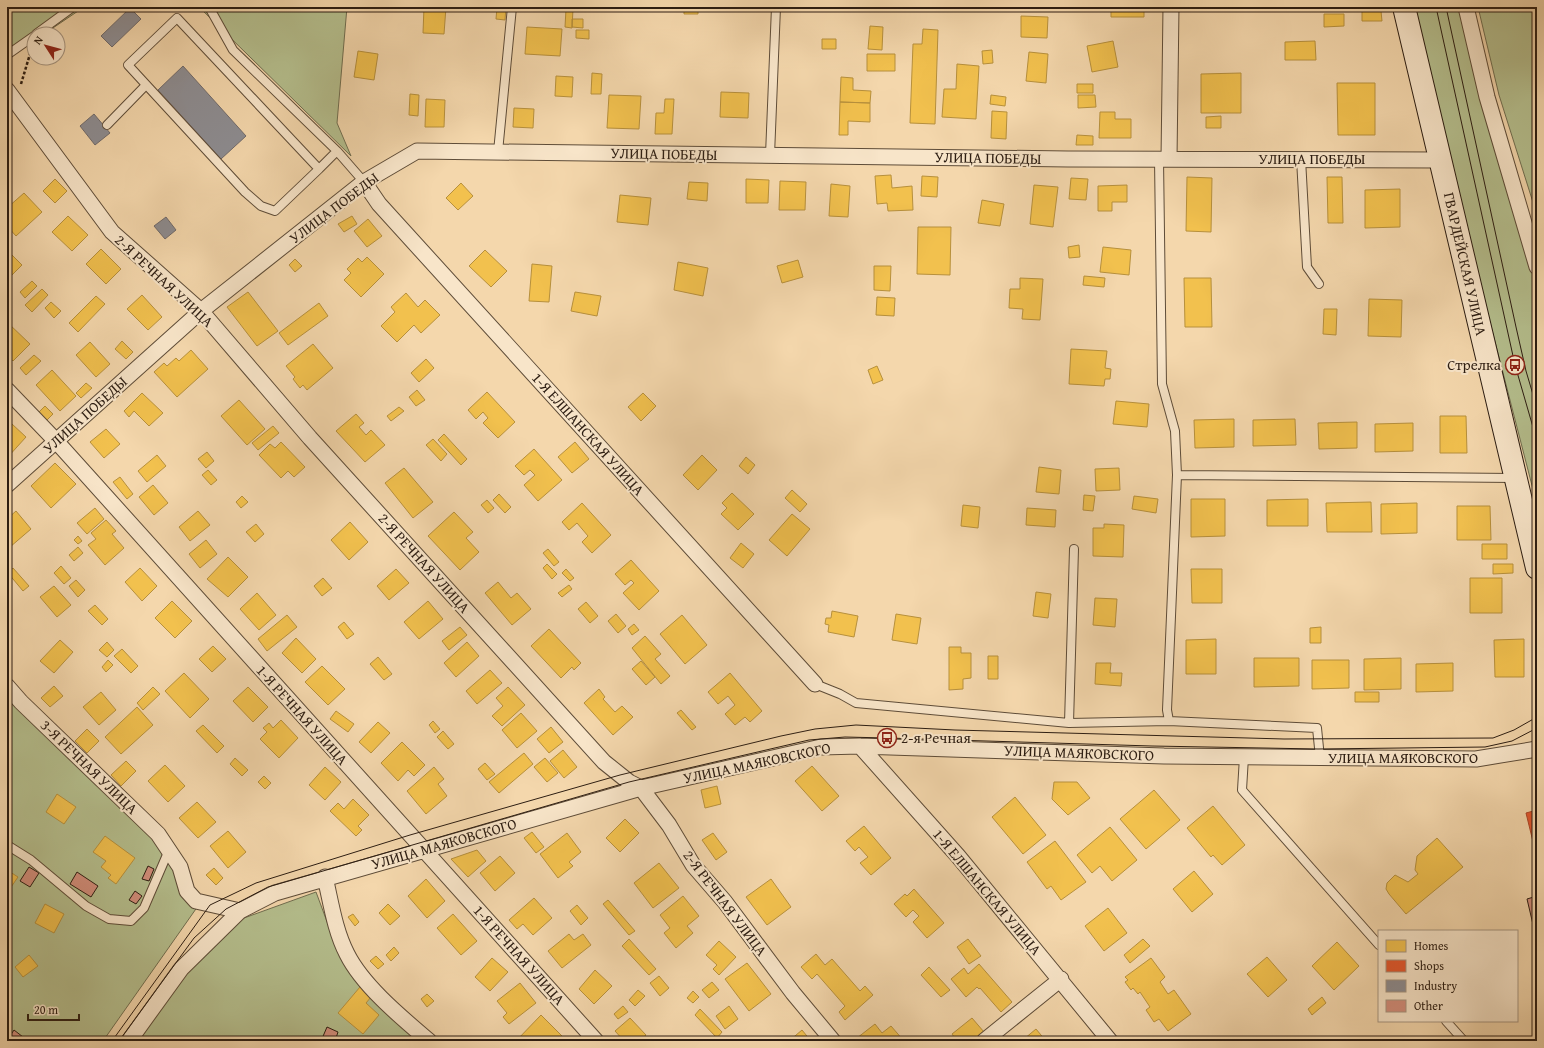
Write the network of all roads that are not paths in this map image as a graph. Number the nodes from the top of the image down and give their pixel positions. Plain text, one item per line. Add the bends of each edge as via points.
1 (73, 7) edge
2 (209, 7) edge
3 (512, 7) edge
4 (776, 7) edge
5 (1171, 7) edge
6 (1404, 7) edge
7 (1466, 7) edge
8 (47, 26) edge
9 (26, 41) edge
10 (7, 55) edge
11 (146, 85) junction
12 (7, 90) edge
13 (107, 125) dead end
14 (337, 152) junction
15 (498, 152) junction
16 (770, 155) junction
17 (1164, 159) junction
18 (1301, 159) junction
19 (1441, 160) junction
20 (318, 169) junction
21 (364, 182) junction
22 (1537, 267) edge
23 (1319, 284) dead end
24 (201, 311) junction
25 (7, 390) edge
26 (56, 441) junction
27 (1177, 475) junction
28 (1516, 478) junction
29 (7, 485) edge
30 (1074, 549) dead end
31 (1537, 568) edge
32 (815, 684) joint
33 (7, 686) edge
34 (1169, 721) junction
35 (1069, 723) junction
36 (860, 746) junction
37 (1537, 750) edge
38 (1244, 757) junction
39 (1320, 758) junction
40 (641, 788) junction
41 (7, 845) edge
42 (170, 849) junction
43 (425, 850) junction
44 (325, 877) junction
45 (240, 912) junction
46 (1378, 944) edge
47 (1061, 979) junction
48 (1447, 1022) edge
49 (129, 1041) edge
50 (429, 1041) edge
51 (596, 1041) edge
52 (833, 1041) edge
53 (984, 1041) edge
54 (1110, 1041) edge
55 (1464, 1041) edge

1 - 8 lane
2 - 14 lane via 233,50
3 - 15 lane
4 - 16 lane
5 - 17 street
6 - 19 main road, ГВАРДЕЙСКАЯ УЛИЦА
7 - 22 street via 1487,97
9 - 10 lane
11 - 13 lane
11 - 20 lane via 261,206 275,211
11 - 20 lane via 128,65 177,18
12 - 24 street, 2-Я РЕЧНАЯ УЛИЦА via 112,232
14 - 20 lane
14 - 21 lane
15 - 16 street, УЛИЦА ПОБЕДЫ
15 - 21 street, УЛИЦА ПОБЕДЫ via 417,151
16 - 17 street, УЛИЦА ПОБЕДЫ
17 - 18 street, УЛИЦА ПОБЕДЫ
17 - 27 lane via 1162,384 1175,431
18 - 19 street, УЛИЦА ПОБЕДЫ
18 - 23 lane via 1307,267
19 - 28 main road, ГВАРДЕЙСКАЯ УЛИЦА
21 - 24 street, УЛИЦА ПОБЕДЫ
21 - 32 street, 1-Я ЕЛШАНСКАЯ УЛИЦА via 379,204
24 - 26 street, УЛИЦА ПОБЕДЫ
24 - 40 street, 2-Я РЕЧНАЯ УЛИЦА via 310,438 604,762
25 - 26 street, 1-Я РЕЧНАЯ УЛИЦА
26 - 29 street, УЛИЦА ПОБЕДЫ
26 - 43 street, 1-Я РЕЧНАЯ УЛИЦА
27 - 28 lane
27 - 34 lane via 1167,710
28 - 31 main road, ГВАРДЕЙСКАЯ УЛИЦА
30 - 35 lane
32 - 35 lane via 856,703
33 - 42 street, 3-Я РЕЧНАЯ УЛИЦА via 158,834
34 - 35 lane
34 - 39 lane via 1317,728
36 - 38 street, УЛИЦА МАЯКОВСКОГО
36 - 40 street, УЛИЦА МАЯКОВСКОГО via 821,747
36 - 47 street, 1-Я ЕЛШАНСКАЯ УЛИЦА via 958,856
37 - 39 street, УЛИЦА МАЯКОВСКОГО via 1476,759
38 - 39 street, УЛИЦА МАЯКОВСКОГО
38 - 46 lane via 1242,790
40 - 43 street, УЛИЦА МАЯКОВСКОГО
40 - 52 street, 2-Я РЕЧНАЯ УЛИЦА via 669,825 693,865 725,902 793,993
41 - 42 lane via 31,860 86,906 109,919 131,922 144,908
42 - 45 street, 3-Я РЕЧНАЯ УЛИЦА via 180,867 187,891 196,901
43 - 44 street, УЛИЦА МАЯКОВСКОГО
43 - 51 street, 1-Я РЕЧНАЯ УЛИЦА
44 - 45 street, УЛИЦА МАЯКОВСКОГО via 275,893
44 - 50 street via 337,928 346,953 360,976
45 - 49 street, УЛИЦА МАЯКОВСКОГО via 181,969
47 - 53 street
47 - 54 street, 1-Я ЕЛШАНСКАЯ УЛИЦА
48 - 55 lane

